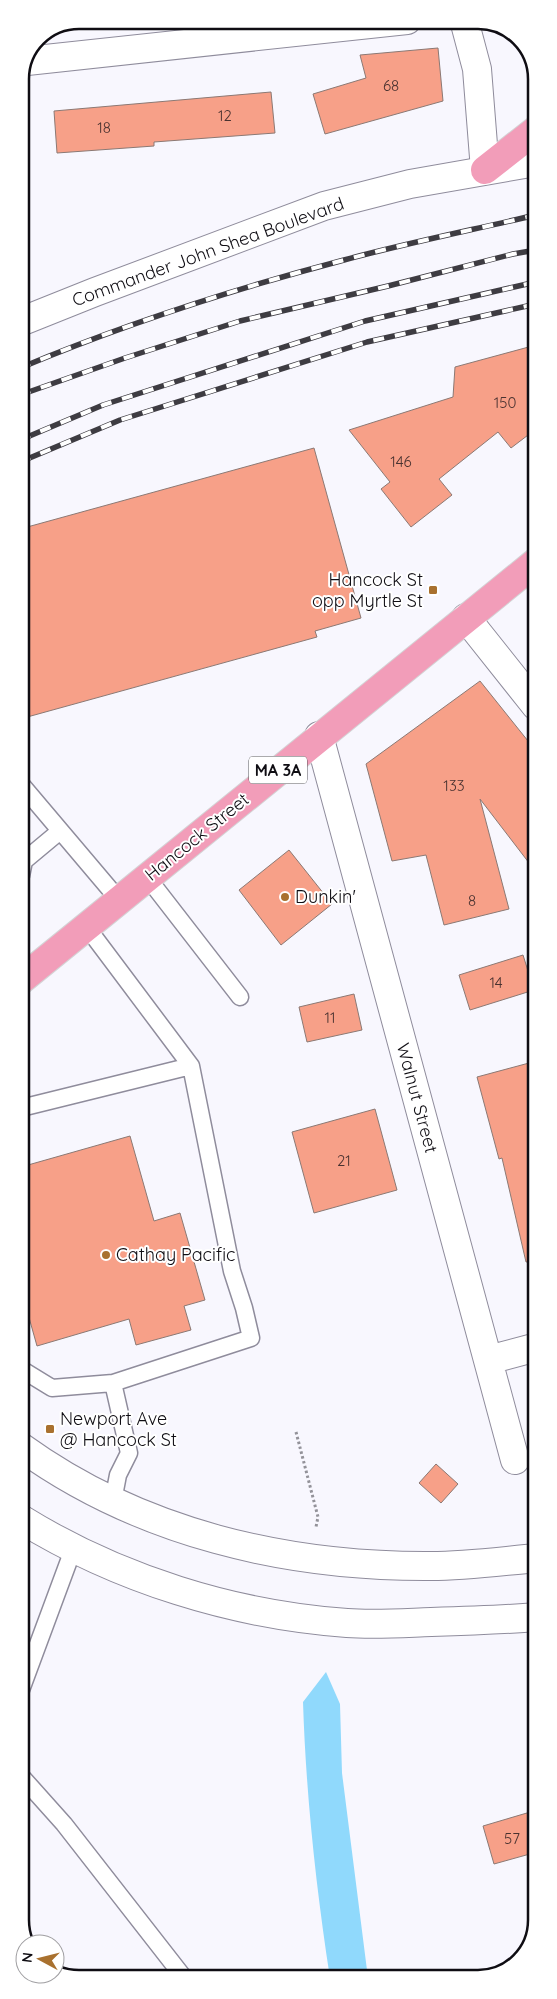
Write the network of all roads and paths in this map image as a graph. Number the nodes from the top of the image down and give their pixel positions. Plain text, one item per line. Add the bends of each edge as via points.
1 (324, 29) edge
2 (466, 29) edge
3 (33, 60) edge
4 (528, 136) edge
5 (528, 163) edge
6 (486, 170) junction
7 (29, 316) edge
8 (528, 568) edge
9 (466, 618) junction
10 (528, 696) edge
11 (319, 736) junction
12 (29, 793) edge
13 (60, 830) junction
14 (29, 856) edge
15 (147, 877) junction
16 (119, 900) junction
17 (86, 926) junction
18 (29, 973) edge
19 (240, 996) dead end
20 (191, 1066) junction
21 (29, 1106) edge
22 (528, 1349) edge
23 (488, 1360) junction
24 (29, 1374) edge
25 (113, 1383) junction
26 (296, 1432) dead end
27 (29, 1452) edge
28 (515, 1460) dead end
29 (113, 1501) junction
30 (318, 1517) dead end
31 (29, 1524) edge
32 (74, 1547) junction
33 (528, 1559) edge
34 (528, 1617) edge
35 (29, 1668) edge
36 (29, 1785) edge
37 (178, 1970) edge

1 - 3 street
2 - 6 street via 477,69
4 - 6 main road
5 - 6 street, Commander John Shea Boulevard
6 - 7 street, Commander John Shea Boulevard via 410,184 324,206
8 - 9 main road, Hancock Street / MA 3A
9 - 10 street
9 - 11 main road, Hancock Street / MA 3A
11 - 15 main road, Hancock Street / MA 3A
11 - 23 street, Walnut Street
12 - 13 lane
13 - 14 lane
13 - 16 lane
15 - 16 main road, Hancock Street / MA 3A
15 - 19 lane
16 - 17 main road, Hancock Street / MA 3A
17 - 18 main road, Hancock Street / MA 3A
17 - 20 lane
20 - 21 lane
20 - 25 lane via 232,1271 251,1338
22 - 23 street
23 - 28 street, Walnut Street
24 - 25 lane via 52,1388
25 - 29 lane via 129,1453 118,1475
26 - 30 path
27 - 29 street
29 - 33 street via 201,1535 313,1559 432,1566
31 - 32 street
32 - 34 street via 123,1570 186,1592 288,1616 391,1624
32 - 35 lane
36 - 37 lane via 64,1824

